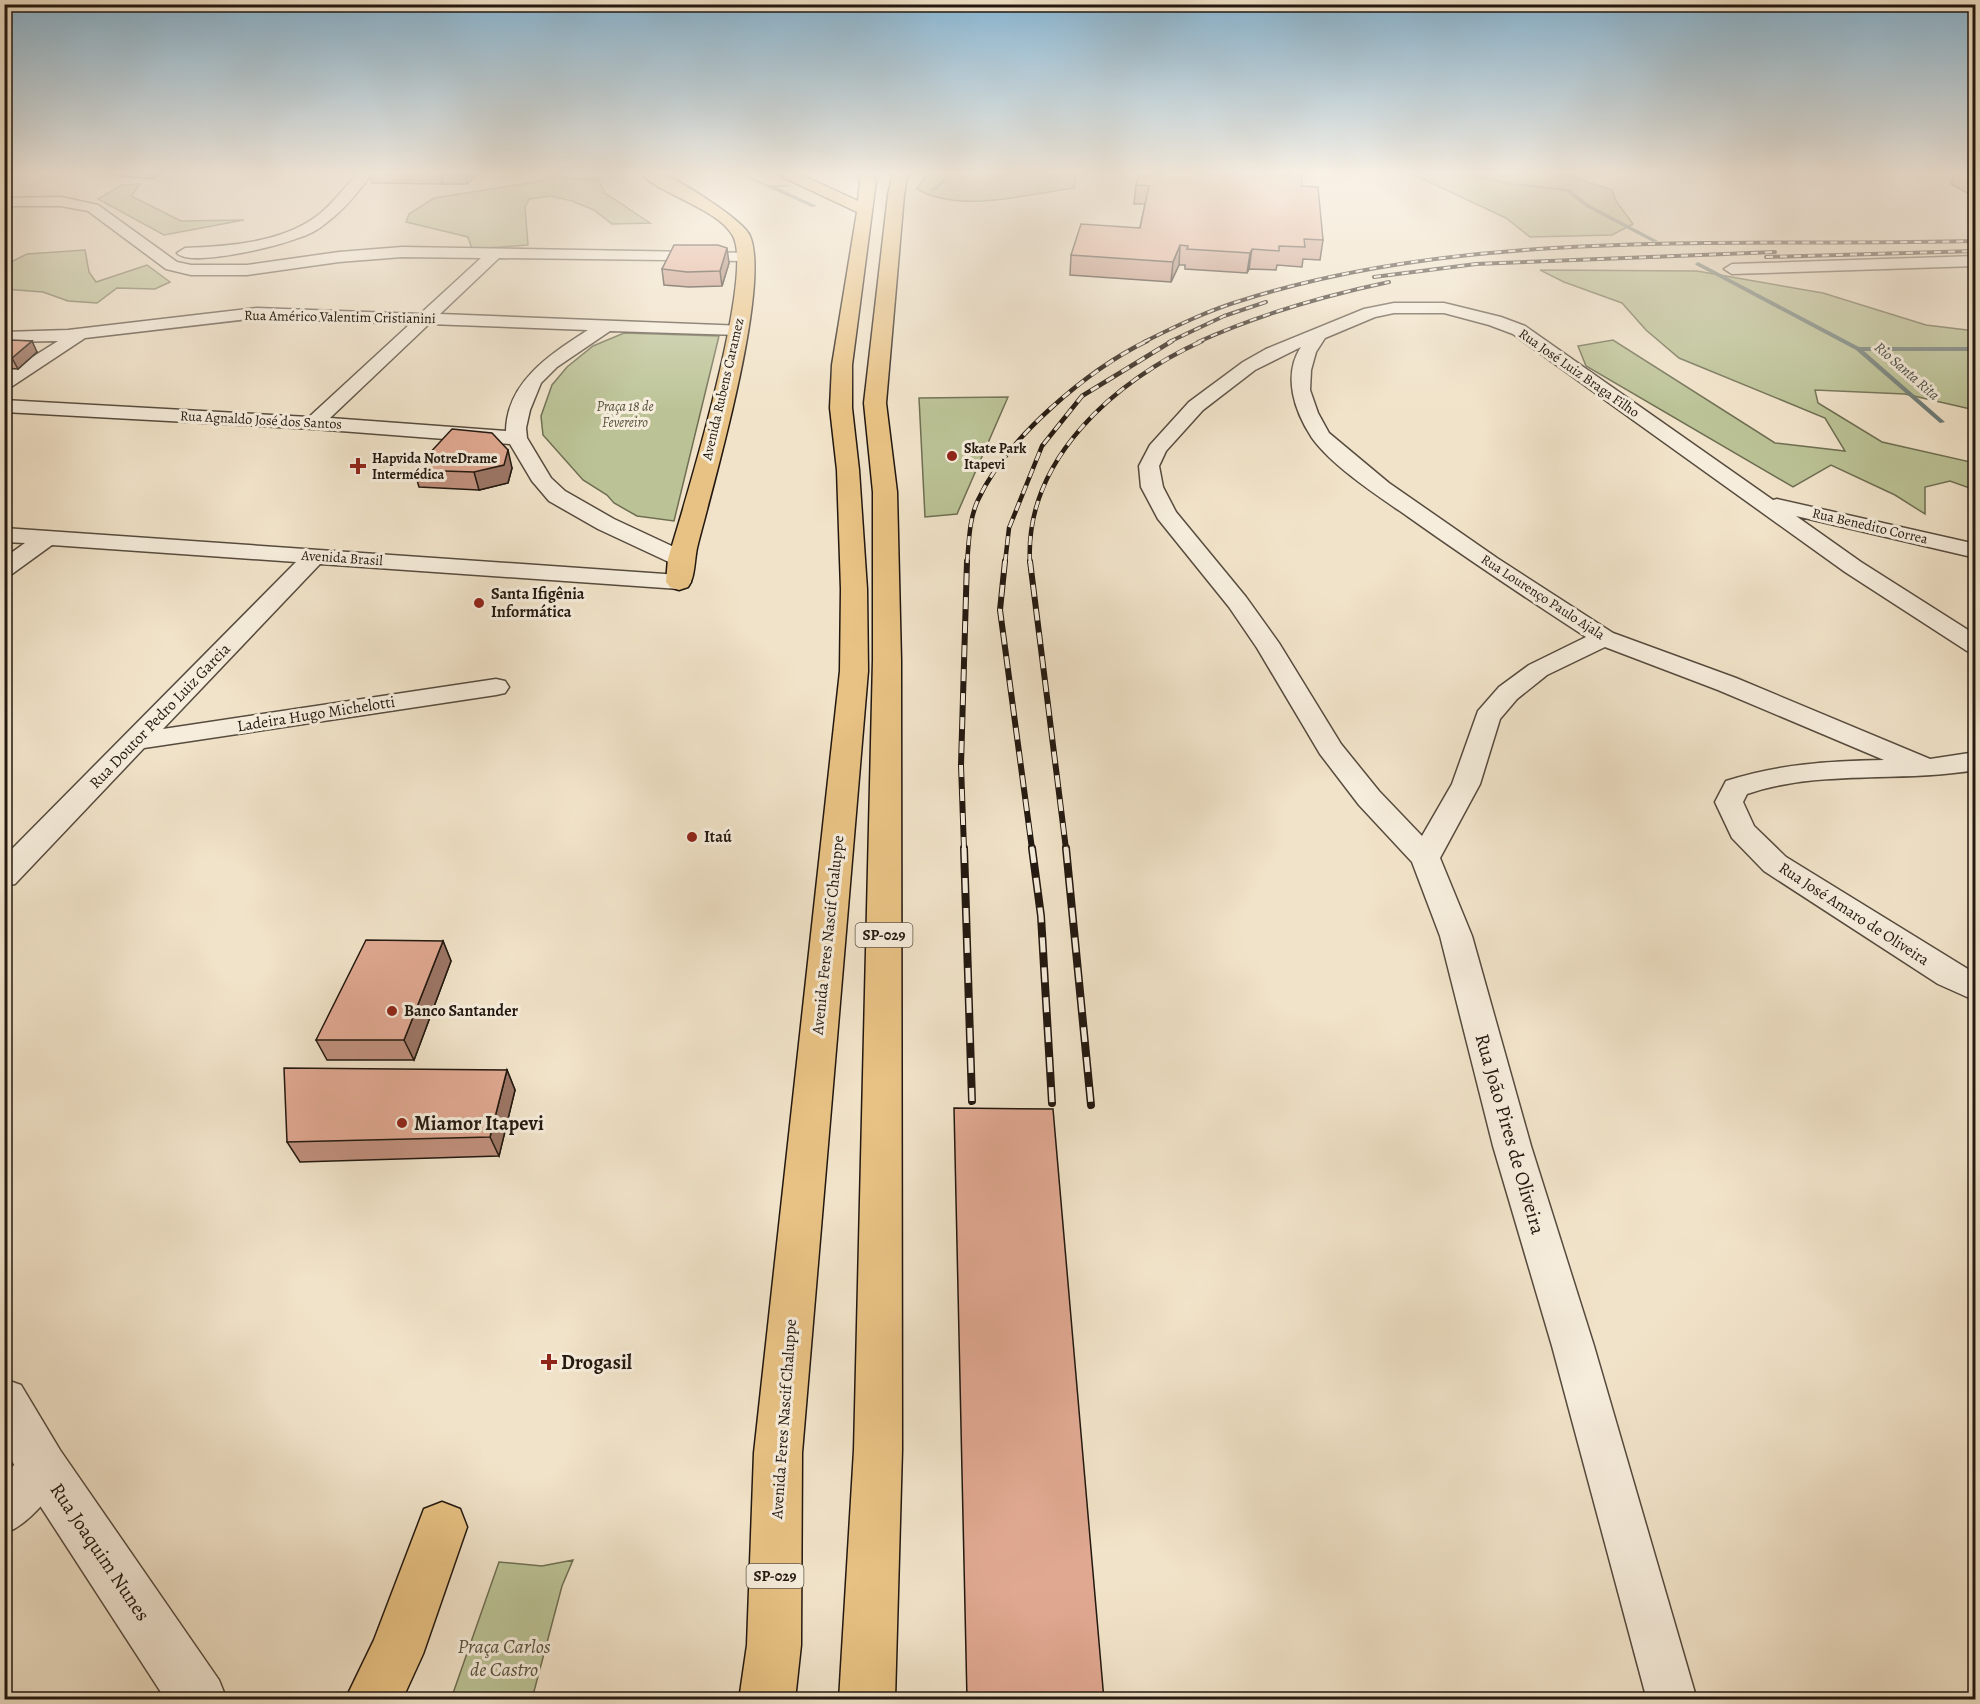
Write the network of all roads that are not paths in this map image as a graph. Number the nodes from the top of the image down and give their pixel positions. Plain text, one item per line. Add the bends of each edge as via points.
1 (149, 252) edge
2 (202, 252) edge
3 (496, 252) junction
4 (746, 252) edge
5 (859, 252) edge
6 (890, 252) edge
7 (152, 254) junction
8 (746, 256) junction
9 (1976, 261) edge
10 (1732, 269) dead end
11 (426, 319) junction
12 (605, 326) junction
13 (739, 330) junction
14 (81, 333) junction
15 (1318, 335) junction
16 (4, 337) edge
17 (4, 383) edge
18 (4, 406) edge
19 (314, 423) junction
20 (518, 438) junction
21 (1764, 503) junction
22 (4, 535) edge
23 (47, 538) junction
24 (1976, 550) edge
25 (315, 556) junction
26 (4, 569) edge
27 (680, 570) junction
28 (1604, 638) junction
29 (1976, 646) edge
30 (496, 687) dead end
31 (136, 741) junction
32 (1976, 761) edge
33 (1927, 768) junction
34 (1425, 858) junction
35 (4, 876) edge
36 (1976, 989) edge
37 (4, 1402) edge
38 (43, 1467) junction
39 (4, 1510) edge
40 (442, 1527) dead end
41 (199, 1700) edge
42 (374, 1700) edge
43 (767, 1700) edge
44 (867, 1700) edge
45 (1672, 1700) edge

1 - 7 street
2 - 7 street
3 - 7 street via 376,254 212,271 172,266
3 - 8 street
3 - 11 street
4 - 8 main road, Avenida Rubens Caramez
5 - 43 main road, Avenida Feres Nascif Chaluppe / SP-029 via 842,365 841,408 854,568 854,671 778,1453 774,1645
6 - 44 main road, SP-029 via 875,403 885,492 887,660 878,1450
8 - 13 main road, Avenida Rubens Caramez
9 - 10 street
11 - 12 street, Rua Américo Valentim Cristianini
11 - 14 street, Rua Américo Valentim Cristianini via 257,313
11 - 19 street
12 - 13 street
12 - 20 street via 551,363 533,381 520,410
13 - 27 main road, Avenida Rubens Caramez
14 - 16 street, Rua Américo Valentim Cristianini
14 - 17 street
15 - 21 street, Rua José Luiz Braga Filho via 1370,313 1394,308 1444,308 1519,330
15 - 28 street, Rua Lourenço Paulo Ajala via 1305,361 1301,390 1321,436 1381,488
15 - 34 street, Rua José Luiz Braga Filho via 1249,366 1196,406 1157,449 1149,466 1152,487 1166,514 1270,648 1330,748 1369,798
18 - 19 street, Rua Agnaldo José dos Santos
19 - 20 street, Rua Agnaldo José dos Santos
20 - 27 street via 543,481 557,496
21 - 24 street, Rua Benedito Correa
21 - 29 street, Rua José Luiz Braga Filho via 1853,567
22 - 23 street, Avenida Brasil
23 - 25 street, Avenida Brasil
23 - 26 street
25 - 27 street, Avenida Brasil
25 - 31 street, Rua Doutor Pedro Luiz Garcia
28 - 33 street, Rua Lourenço Paulo Ajala via 1727,684
28 - 34 street via 1538,670 1508,693 1487,717 1466,784
30 - 31 street, Ladeira Hugo Michelotti
31 - 35 street, Rua Doutor Pedro Luiz Garcia
32 - 33 street, Rua José Amaro de Oliveira
33 - 36 street, Rua José Amaro de Oliveira via 1812,772 1758,779 1736,788 1729,802 1742,831 1775,864
34 - 45 street, Rua João Pires de Oliveira via 1456,936 1512,1146 1573,1346
37 - 38 street, Rua Joaquim Nunes
38 - 39 street
38 - 41 street, Rua Joaquim Nunes
40 - 42 main road via 396,1654

